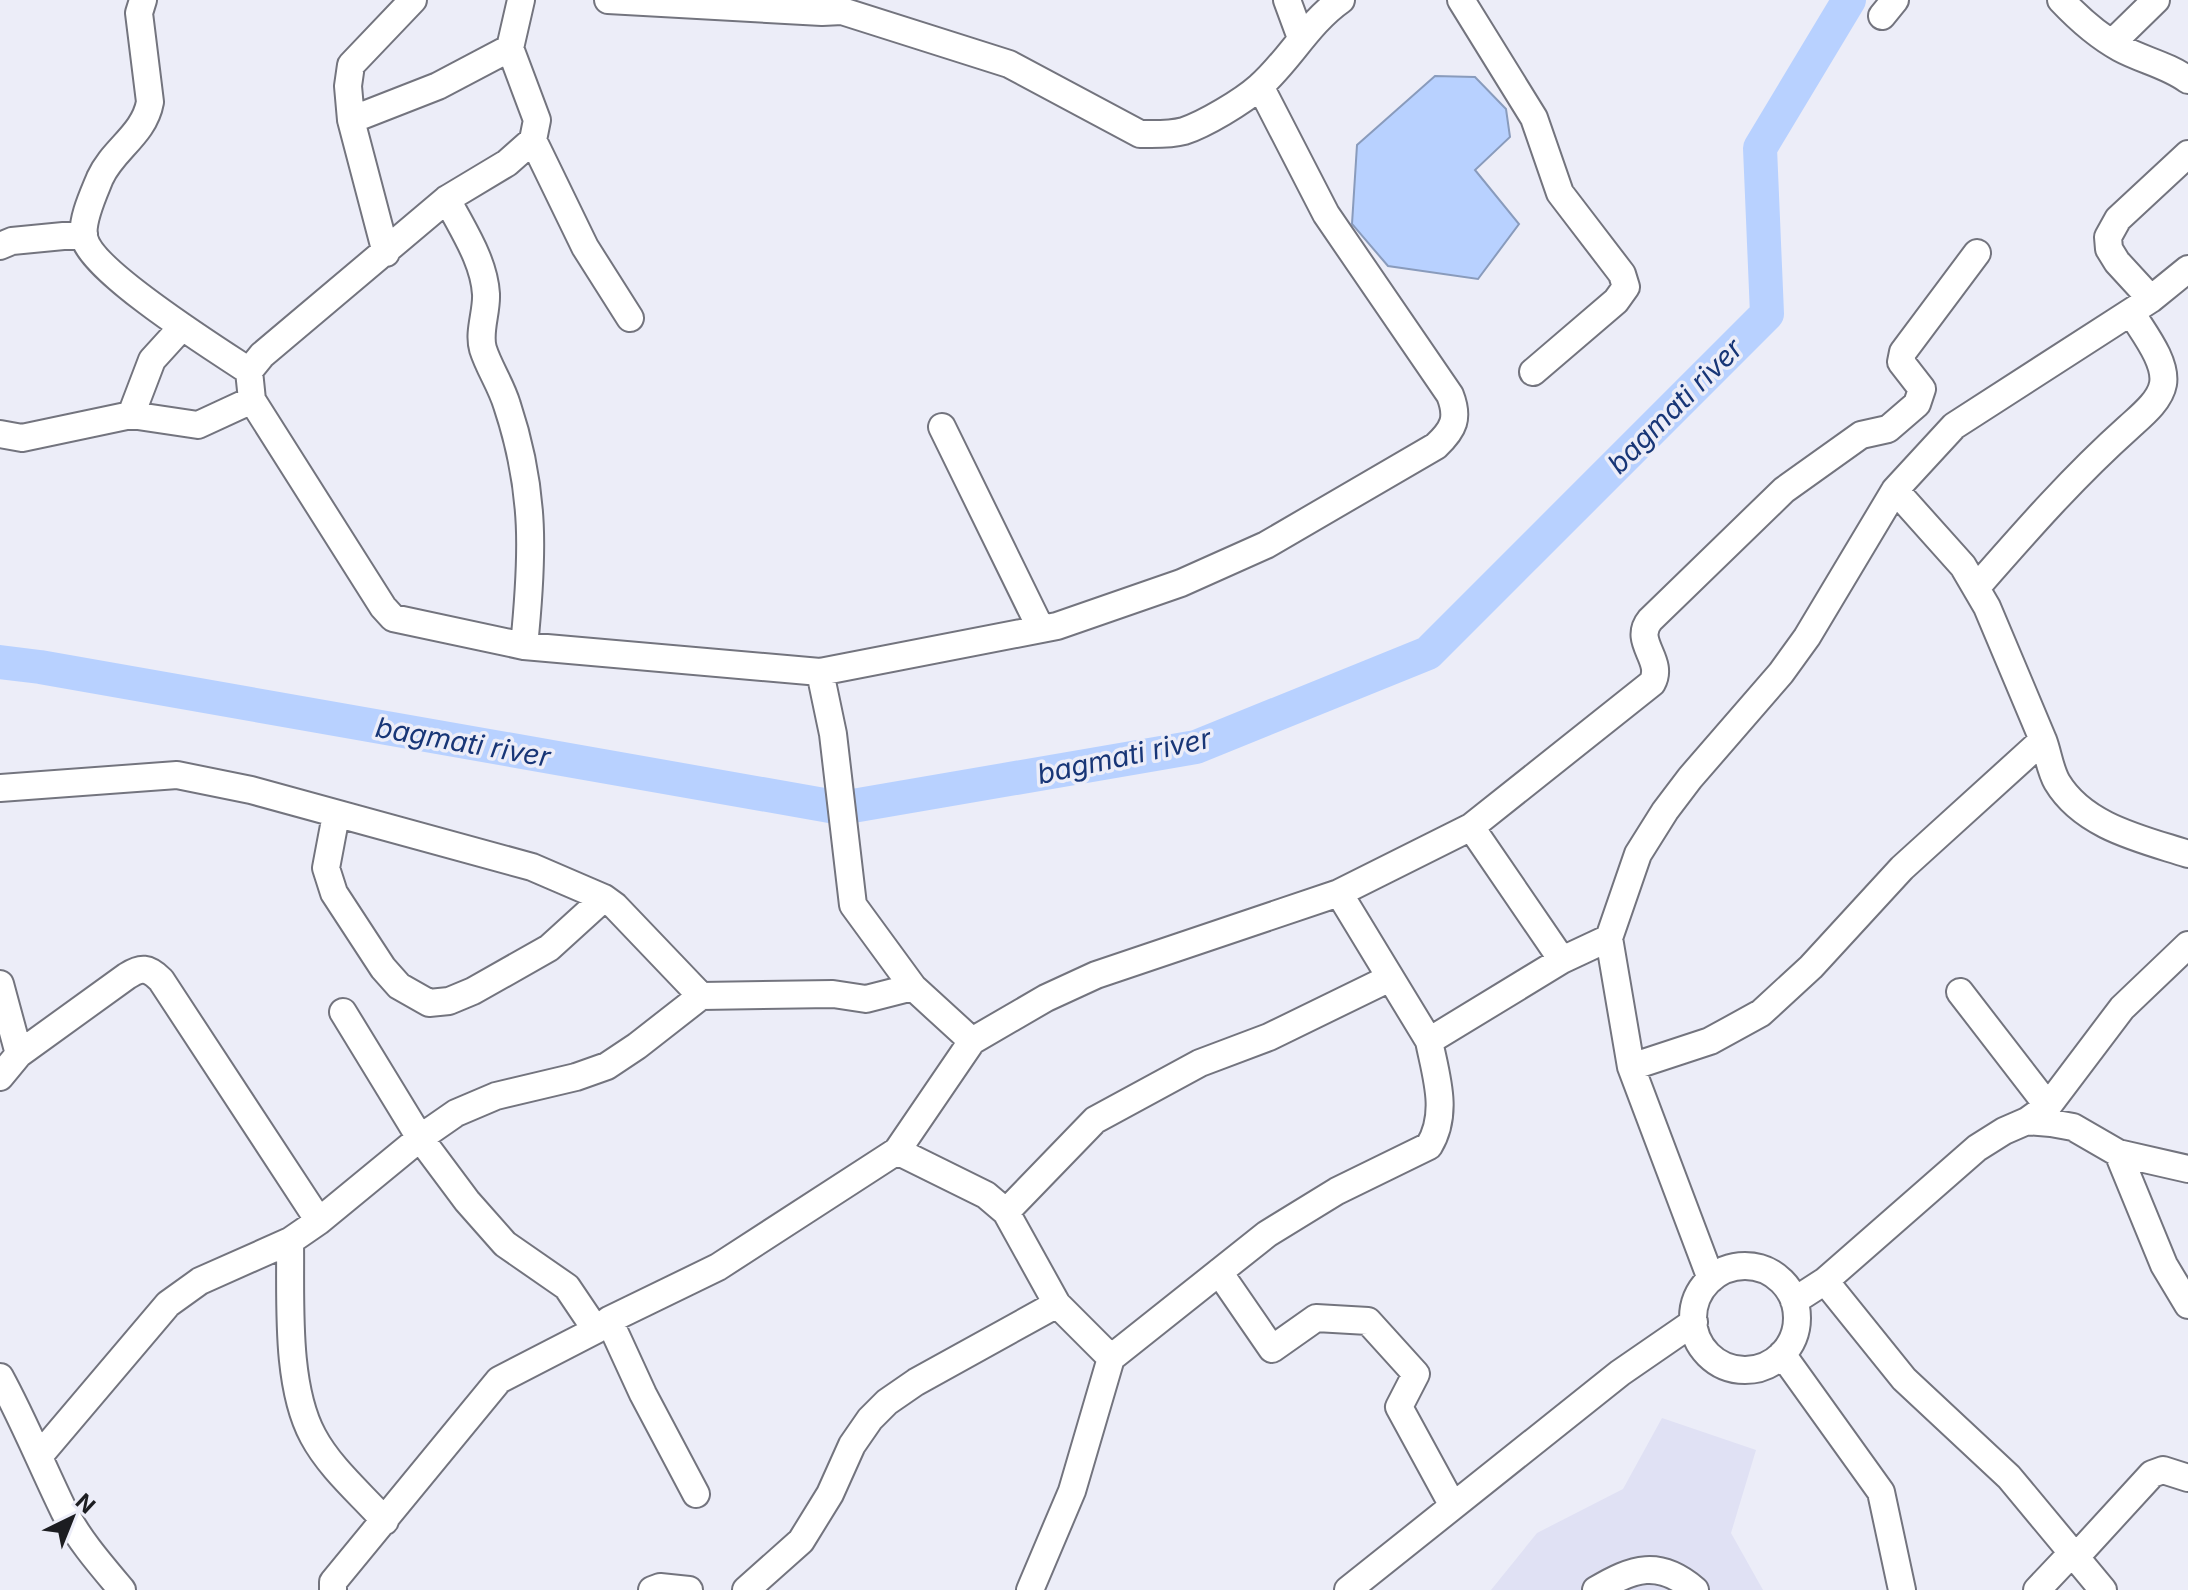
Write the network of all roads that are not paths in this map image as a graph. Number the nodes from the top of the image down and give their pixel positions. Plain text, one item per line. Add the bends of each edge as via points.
1 (143, 0) edge
2 (413, 0) edge
3 (521, 0) edge
4 (608, 0) edge
5 (1287, 0) edge
6 (1341, 0) edge
7 (1461, 0) edge
8 (2061, 0) edge
9 (2156, 0) edge
10 (832, 6) edge
11 (1301, 38) junction
12 (2112, 43) junction
13 (510, 48) junction
14 (2188, 80) edge
15 (1260, 86) junction
16 (351, 120) junction
17 (533, 140) junction
18 (2188, 154) edge
19 (447, 199) junction
20 (84, 234) junction
21 (4, 239) edge
22 (386, 253) junction
23 (1977, 253) dead end
24 (2188, 269) edge
25 (2141, 306) junction
26 (630, 318) dead end
27 (182, 327) junction
28 (249, 371) junction
29 (1533, 372) dead end
30 (252, 400) junction
31 (131, 415) junction
32 (942, 427) dead end
33 (0, 434) edge
34 (1895, 490) junction
35 (1976, 588) junction
36 (1041, 629) junction
37 (524, 646) junction
38 (820, 672) junction
39 (2043, 740) junction
40 (0, 788) edge
41 (336, 815) junction
42 (1471, 827) junction
43 (2188, 854) edge
44 (1339, 893) junction
45 (604, 898) junction
46 (1609, 938) junction
47 (2188, 945) edge
48 (1562, 960) junction
49 (1390, 978) junction
50 (0, 984) edge
51 (913, 987) junction
52 (1960, 992) dead end
53 (701, 996) junction
54 (343, 1012) dead end
55 (972, 1041) junction
56 (1429, 1041) junction
57 (19, 1054) junction
58 (1631, 1067) junction
59 (0, 1077) edge
60 (2037, 1114) junction
61 (420, 1138) junction
62 (897, 1151) junction
63 (2118, 1153) junction
64 (2188, 1169) edge
65 (1006, 1212) junction
66 (319, 1221) junction
67 (290, 1241) junction
68 (1219, 1272) junction
69 (1711, 1279) junction
70 (1825, 1281) junction
71 (1794, 1301) junction
72 (1057, 1304) junction
73 (2188, 1305) edge
74 (1694, 1322) junction
75 (602, 1325) junction
76 (1782, 1354) junction
77 (1111, 1358) junction
78 (0, 1377) edge
79 (40, 1455) junction
80 (2188, 1478) edge
81 (696, 1494) dead end
82 (1453, 1506) junction
83 (385, 1521) junction
84 (2074, 1556) junction
85 (1369, 1580) edge
86 (330, 1587) edge
87 (122, 1590) edge
88 (652, 1590) edge
89 (689, 1590) edge
90 (746, 1590) edge
91 (1030, 1590) edge
92 (1348, 1590) edge
93 (1596, 1590) edge
94 (1695, 1590) edge
95 (1902, 1590) edge
96 (2037, 1590) edge
97 (2103, 1590) edge

1 - 20 street via 139,13 148,114 105,168
2 - 16 street via 351,65
3 - 13 street
4 - 10 street
5 - 11 street
6 - 11 street
7 - 29 street via 1534,118 1560,193 1622,274 1626,287
8 - 12 street
9 - 12 street
10 - 15 street via 1009,64 1140,134 1186,130
11 - 15 street
12 - 14 street
13 - 16 street via 438,86
13 - 17 street via 537,120
15 - 36 street via 1326,214 1450,395 1455,422 1436,446 1266,545 1181,583
16 - 22 street
17 - 19 street via 507,163
17 - 26 street via 585,247
18 - 25 street via 2118,219 2108,237 2109,249
19 - 22 street
19 - 37 street via 482,271 482,344 507,402 525,474 531,571
20 - 21 street
20 - 27 street via 94,254
22 - 28 street
23 - 42 street via 1903,352 1904,368 1922,389 1917,404 1888,429 1861,435 1784,490 1645,626 1644,642 1657,675 1652,683
24 - 25 street
25 - 34 street via 1954,426
25 - 35 street via 2164,375 2160,393 2080,471
27 - 28 street
27 - 31 street via 152,360
28 - 30 street
30 - 31 street via 198,425
30 - 37 street via 387,614
31 - 33 street via 22,438
32 - 36 street
34 - 35 street
34 - 46 street via 1807,637 1665,811 1638,854
35 - 39 street
36 - 38 street
37 - 38 street
38 - 51 street via 833,734 853,905
39 - 43 street via 2056,780 2092,818
39 - 58 street via 1902,868 1761,1013 1710,1041
40 - 41 street via 177,775
41 - 45 street via 532,867
41 - 45 street via 326,868 334,893 383,968 399,986 429,1003 473,991 549,948
42 - 44 street
42 - 48 street
44 - 49 street
44 - 55 street via 1096,975
45 - 53 street
46 - 48 street
46 - 58 street
47 - 60 street via 2122,1008
48 - 56 street
49 - 56 street
49 - 65 street via 1269,1037 1200,1063 1095,1120
50 - 57 street
51 - 53 street via 866,999 833,994
51 - 55 street
52 - 60 street
53 - 61 street via 607,1066 476,1103
54 - 61 street
55 - 62 street
56 - 68 street via 1440,1099 1437,1133 1429,1146 1309,1207
57 - 59 street
57 - 66 street via 127,976 149,970 161,980
58 - 69 street
60 - 63 street
60 - 70 street via 1977,1148
61 - 66 street
61 - 75 street via 505,1244 567,1287
62 - 65 street via 986,1195
62 - 75 street via 718,1267
63 - 64 street
63 - 73 street via 2164,1265
65 - 72 street
66 - 67 street
67 - 79 street via 183,1290
67 - 83 street via 292,1350 311,1433
68 - 77 street
68 - 82 street via 1272,1349 1316,1318 1368,1321 1416,1374 1399,1407
69 - 71 street via 1737,1266 1751,1266 1778,1277
69 - 74 street via 1699,1294
70 - 71 street
70 - 84 street via 1904,1379 2009,1477
71 - 76 street via 1796,1329
72 - 77 street
72 - 90 street via 887,1402 852,1445 801,1541
74 - 76 street via 1705,1349 1728,1366 1757,1368
74 - 82 street via 1620,1373
75 - 81 street
75 - 83 street via 499,1380
76 - 95 street via 1881,1492
77 - 91 street via 1072,1491
78 - 79 street
79 - 87 street via 87,1549
80 - 84 street via 2163,1470 2152,1474
82 - 85 street
83 - 86 street
84 - 96 street
84 - 97 street
85 - 92 street
88 - 89 street
93 - 94 street via 1642,1569 1659,1570

